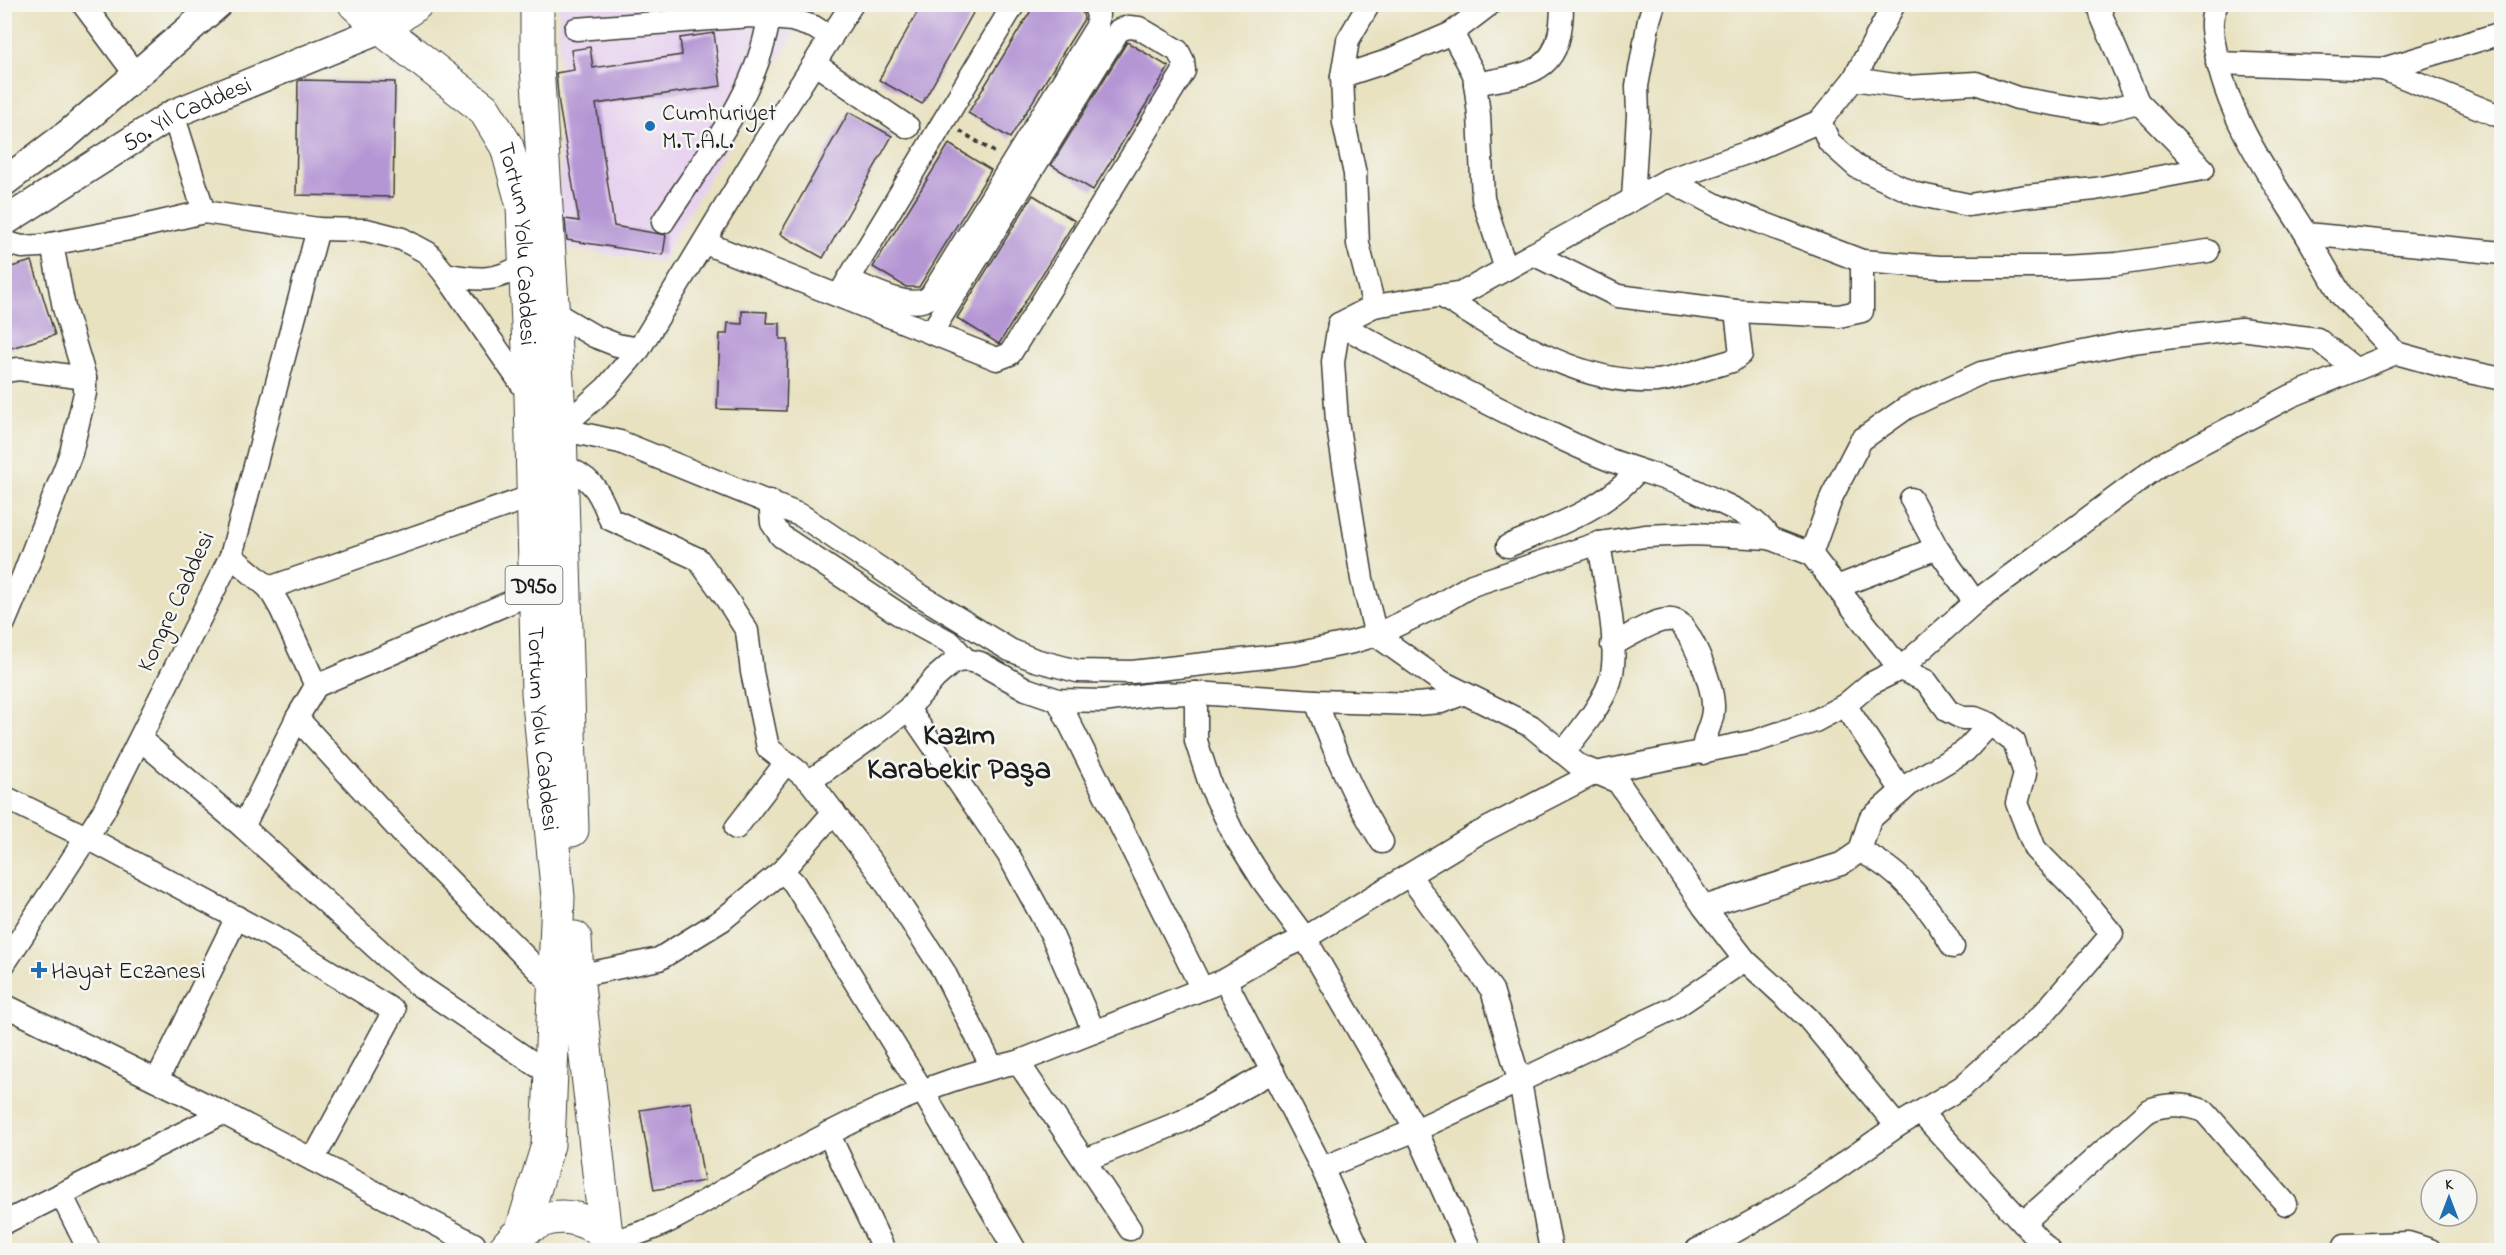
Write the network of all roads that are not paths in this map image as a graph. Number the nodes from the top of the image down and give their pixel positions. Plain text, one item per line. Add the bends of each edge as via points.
1 (83, 4) edge
2 (218, 4) edge
3 (355, 4) edge
4 (416, 4) edge
5 (523, 4) edge
6 (537, 4) edge
7 (852, 4) edge
8 (1014, 4) edge
9 (1094, 4) edge
10 (1369, 4) edge
11 (1490, 4) edge
12 (1562, 4) edge
13 (1654, 4) edge
14 (1894, 4) edge
15 (2099, 4) edge
16 (2217, 4) edge
17 (769, 17) junction
18 (382, 29) junction
19 (576, 29) dead end
20 (1452, 33) junction
21 (2502, 33) edge
22 (831, 38) junction
23 (2217, 63) junction
24 (815, 64) junction
25 (537, 66) junction
26 (2383, 69) junction
27 (136, 75) junction
28 (1342, 76) junction
29 (1854, 79) junction
30 (1476, 84) junction
31 (2138, 102) junction
32 (173, 114) junction
33 (2502, 117) edge
34 (1820, 121) junction
35 (908, 127) dead end
36 (1668, 180) junction
37 (4, 182) edge
38 (1633, 199) junction
39 (204, 212) junction
40 (4, 222) edge
41 (663, 222) dead end
42 (318, 229) junction
43 (2306, 234) junction
44 (4, 242) edge
45 (705, 243) junction
46 (52, 244) junction
47 (2208, 251) dead end
48 (2502, 253) edge
49 (1533, 254) junction
50 (1862, 261) junction
51 (526, 263) junction
52 (1506, 269) junction
53 (446, 274) junction
54 (844, 288) junction
55 (1440, 296) junction
56 (1374, 306) junction
57 (1736, 311) junction
58 (553, 312) junction
59 (1339, 324) junction
60 (932, 333) junction
61 (639, 349) junction
62 (2396, 353) junction
63 (2355, 369) junction
64 (4, 370) edge
65 (85, 378) junction
66 (2502, 379) edge
67 (531, 397) junction
68 (560, 429) junction
69 (561, 465) junction
70 (1638, 470) junction
71 (533, 496) junction
72 (1911, 499) dead end
73 (770, 501) junction
74 (1769, 538) junction
75 (1599, 543) junction
76 (1508, 546) dead end
77 (1937, 548) junction
78 (1811, 554) junction
79 (231, 556) junction
80 (1837, 587) junction
81 (269, 588) junction
82 (10, 589) edge
83 (534, 592) junction
84 (1975, 602) junction
85 (4, 623) edge
86 (1376, 635) junction
87 (1612, 645) junction
88 (966, 660) junction
89 (1900, 669) junction
90 (316, 686) junction
91 (1196, 693) junction
92 (1462, 694) junction
93 (1058, 700) junction
94 (1316, 701) junction
95 (1845, 705) junction
96 (908, 709) junction
97 (297, 717) junction
98 (1990, 724) junction
99 (140, 739) junction
100 (1563, 753) junction
101 (1703, 753) junction
102 (785, 764) junction
103 (1595, 773) junction
104 (810, 781) junction
105 (1902, 791) junction
106 (4, 797) edge
107 (834, 812) junction
108 (243, 827) junction
109 (736, 828) dead end
110 (88, 838) junction
111 (1383, 842) dead end
112 (1860, 851) junction
113 (782, 872) junction
114 (1409, 874) junction
115 (1704, 907) junction
116 (237, 917) junction
117 (1305, 938) junction
118 (1953, 947) dead end
119 (1745, 960) junction
120 (4, 964) edge
121 (1225, 980) junction
122 (566, 981) junction
123 (414, 982) junction
124 (1202, 989) junction
125 (4, 1005) edge
126 (394, 1011) junction
127 (1094, 1032) junction
128 (1018, 1062) junction
129 (992, 1067) junction
130 (1273, 1071) junction
131 (551, 1075) junction
132 (157, 1080) junction
133 (1520, 1082) junction
134 (922, 1090) junction
135 (223, 1113) junction
136 (1921, 1113) junction
137 (1898, 1126) junction
138 (1416, 1130) junction
139 (828, 1133) junction
140 (313, 1160) junction
141 (1084, 1160) junction
142 (1322, 1168) junction
143 (62, 1194) junction
144 (2286, 1204) dead end
145 (4, 1222) edge
146 (2024, 1223) junction
147 (1130, 1229) dead end
148 (497, 1242) edge
149 (612, 1242) edge
150 (2344, 1249) edge
151 (89, 1251) edge
152 (884, 1251) edge
153 (1015, 1251) edge
154 (1359, 1251) edge
155 (1470, 1251) edge
156 (1551, 1251) edge
157 (1697, 1251) edge
158 (2049, 1251) edge
159 (2430, 1251) edge

1 - 27 street
2 - 27 main road, 50. Yıl Caddesi
3 - 18 highway, Tortum Yolu Caddesi / D950
4 - 18 highway
5 - 25 highway, Tortum Yolu Caddesi
6 - 25 highway, Tortum Yolu Caddesi
7 - 22 street
8 - 54 street
9 - 54 street via 1096,26 930,297 909,303
10 - 28 street via 1348,40
11 - 20 street
12 - 30 street via 1557,44 1546,63 1534,72
13 - 38 street via 1637,86
14 - 29 street
15 - 31 street
16 - 23 street via 2210,23
17 - 19 street
17 - 22 street via 803,23
17 - 41 street via 762,52 742,99
18 - 32 main road, 50. Yıl Caddesi
18 - 51 highway, Tortum Yolu Caddesi / D950 via 484,109 510,157 523,206
20 - 28 street
20 - 30 street
21 - 26 street
22 - 24 street
23 - 26 street
23 - 43 street via 2233,113
24 - 35 street
24 - 45 street
25 - 58 highway, Tortum Yolu Caddesi
26 - 33 street
27 - 37 main road, 50. Yıl Caddesi via 68,134
28 - 56 street via 1344,123 1355,174 1358,244
29 - 31 street via 1906,87 1976,83 2017,98 2100,112
29 - 34 street
30 - 52 street via 1484,199
31 - 34 street via 2203,170 1969,205 1916,194 1857,167 1829,142
32 - 39 street
32 - 40 main road, 50. Yıl Caddesi
34 - 36 street via 1749,152
36 - 38 street
36 - 50 street via 1718,206
38 - 49 street
39 - 42 street
39 - 46 street
42 - 53 street via 366,230 402,239 428,253
42 - 79 street, Kongre Caddesi
43 - 48 street
43 - 62 street via 2341,295
44 - 46 street via 22,247
45 - 54 street
45 - 61 street
46 - 65 street via 64,308
47 - 50 street via 2117,264 2061,267 1940,267
49 - 52 street
49 - 57 street via 1618,296
50 - 57 street via 1862,311 1839,316
51 - 53 street via 511,273 485,280
51 - 67 highway, Tortum Yolu Caddesi / D950
52 - 55 street via 1464,292
53 - 67 street
54 - 60 street
55 - 56 street
55 - 57 street via 1538,353 1606,378 1658,381 1732,361 1741,354
56 - 59 street
58 - 61 street via 594,336
58 - 68 highway, Tortum Yolu Caddesi
59 - 70 street via 1514,418
59 - 86 street via 1332,362 1337,421 1362,579
60 - 60 street via 997,359 1010,354 1184,71 1178,51 1139,28 1119,30
61 - 68 street via 606,388
62 - 63 street
62 - 66 street
63 - 78 street via 2317,339 2241,329 2132,342 1981,373 1906,408 1861,440 1832,496
63 - 84 street via 2290,396 2160,465
64 - 65 street
65 - 82 street via 84,405 71,453
67 - 71 highway, Tortum Yolu Caddesi / D950
68 - 69 highway, Tortum Yolu Caddesi
68 - 73 street via 620,442
69 - 102 street via 582,473 601,494 610,519 698,560 747,631 768,748
69 - 122 highway, Tortum Yolu Caddesi
70 - 74 street via 1745,515 1762,526
70 - 76 street via 1625,485 1598,502
71 - 81 street
71 - 83 highway, Tortum Yolu Caddesi / D950
72 - 77 street
73 - 86 street via 802,516 1010,650 1077,671 1132,672 1294,654
73 - 88 street via 772,523 781,536 902,616 951,643
74 - 75 street via 1695,534
74 - 78 street
75 - 86 street via 1472,585
75 - 87 street
77 - 80 street
77 - 84 street
78 - 80 street
79 - 81 street
79 - 99 street, Kongre Caddesi
80 - 89 street
81 - 90 street
82 - 85 street
83 - 90 street
83 - 122 highway, Tortum Yolu Caddesi / D950 via 538,693
84 - 89 street
86 - 92 street
87 - 100 street via 1610,683
87 - 101 street via 1662,621 1683,626 1702,663 1713,698
88 - 93 street
88 - 96 street via 951,664
89 - 95 street via 1870,684
89 - 98 street via 1926,681 1948,711
90 - 97 street
91 - 93 street via 1103,701
91 - 94 street
91 - 117 street via 1196,741 1210,787 1234,835
92 - 94 street via 1442,702 1416,704
92 - 100 street via 1531,726
93 - 124 street
94 - 111 street via 1339,764 1360,808
95 - 101 street via 1815,721 1756,741
95 - 105 street
96 - 104 street
96 - 127 street via 1008,854 1051,933
97 - 108 street
97 - 122 street via 404,834
98 - 105 street via 1965,751
98 - 136 street via 2014,742 2025,774 2017,803 2035,849 2112,934 2044,1013 1962,1088
99 - 108 street
99 - 110 street, Kongre Caddesi
100 - 103 street
101 - 103 street
102 - 104 street
102 - 109 street
103 - 114 street
103 - 115 street via 1618,782
104 - 107 street
105 - 112 street via 1870,819
106 - 110 street
107 - 113 street
107 - 129 street via 944,970
108 - 123 street
110 - 116 street
110 - 120 street, Kongre Caddesi
112 - 115 street via 1841,864
112 - 118 street via 1899,876 1936,918
113 - 122 street via 722,920 659,959
113 - 134 street via 794,883
114 - 117 street
114 - 133 street via 1492,990
115 - 119 street
116 - 126 street
116 - 132 street
117 - 121 street
117 - 138 street
119 - 133 street via 1674,1008
119 - 137 street via 1808,1018
121 - 124 street
121 - 130 street
122 - 131 highway, Tortum Yolu Caddesi / D950
122 - 149 highway, Tortum Yolu Caddesi
123 - 126 street
123 - 131 street
124 - 127 street
125 - 132 street
126 - 140 street
127 - 128 street
128 - 129 street
128 - 141 street
129 - 134 street
130 - 141 street via 1183,1121
130 - 142 street
131 - 148 highway, Tortum Yolu Caddesi / D950 via 548,1145
132 - 135 street
133 - 138 street
133 - 156 street
134 - 139 street
134 - 153 street
135 - 140 street
135 - 143 street
136 - 137 street
136 - 146 street
137 - 157 street via 1838,1169
138 - 142 street
138 - 155 street
139 - 149 street via 664,1224
139 - 152 street
140 - 148 street
141 - 147 street
142 - 154 street
143 - 145 street
143 - 151 street
144 - 146 street via 2204,1111 2169,1105 2150,1110
146 - 158 street
148 - 149 highway via 546,1218 565,1216 600,1229
150 - 159 street via 2408,1243

